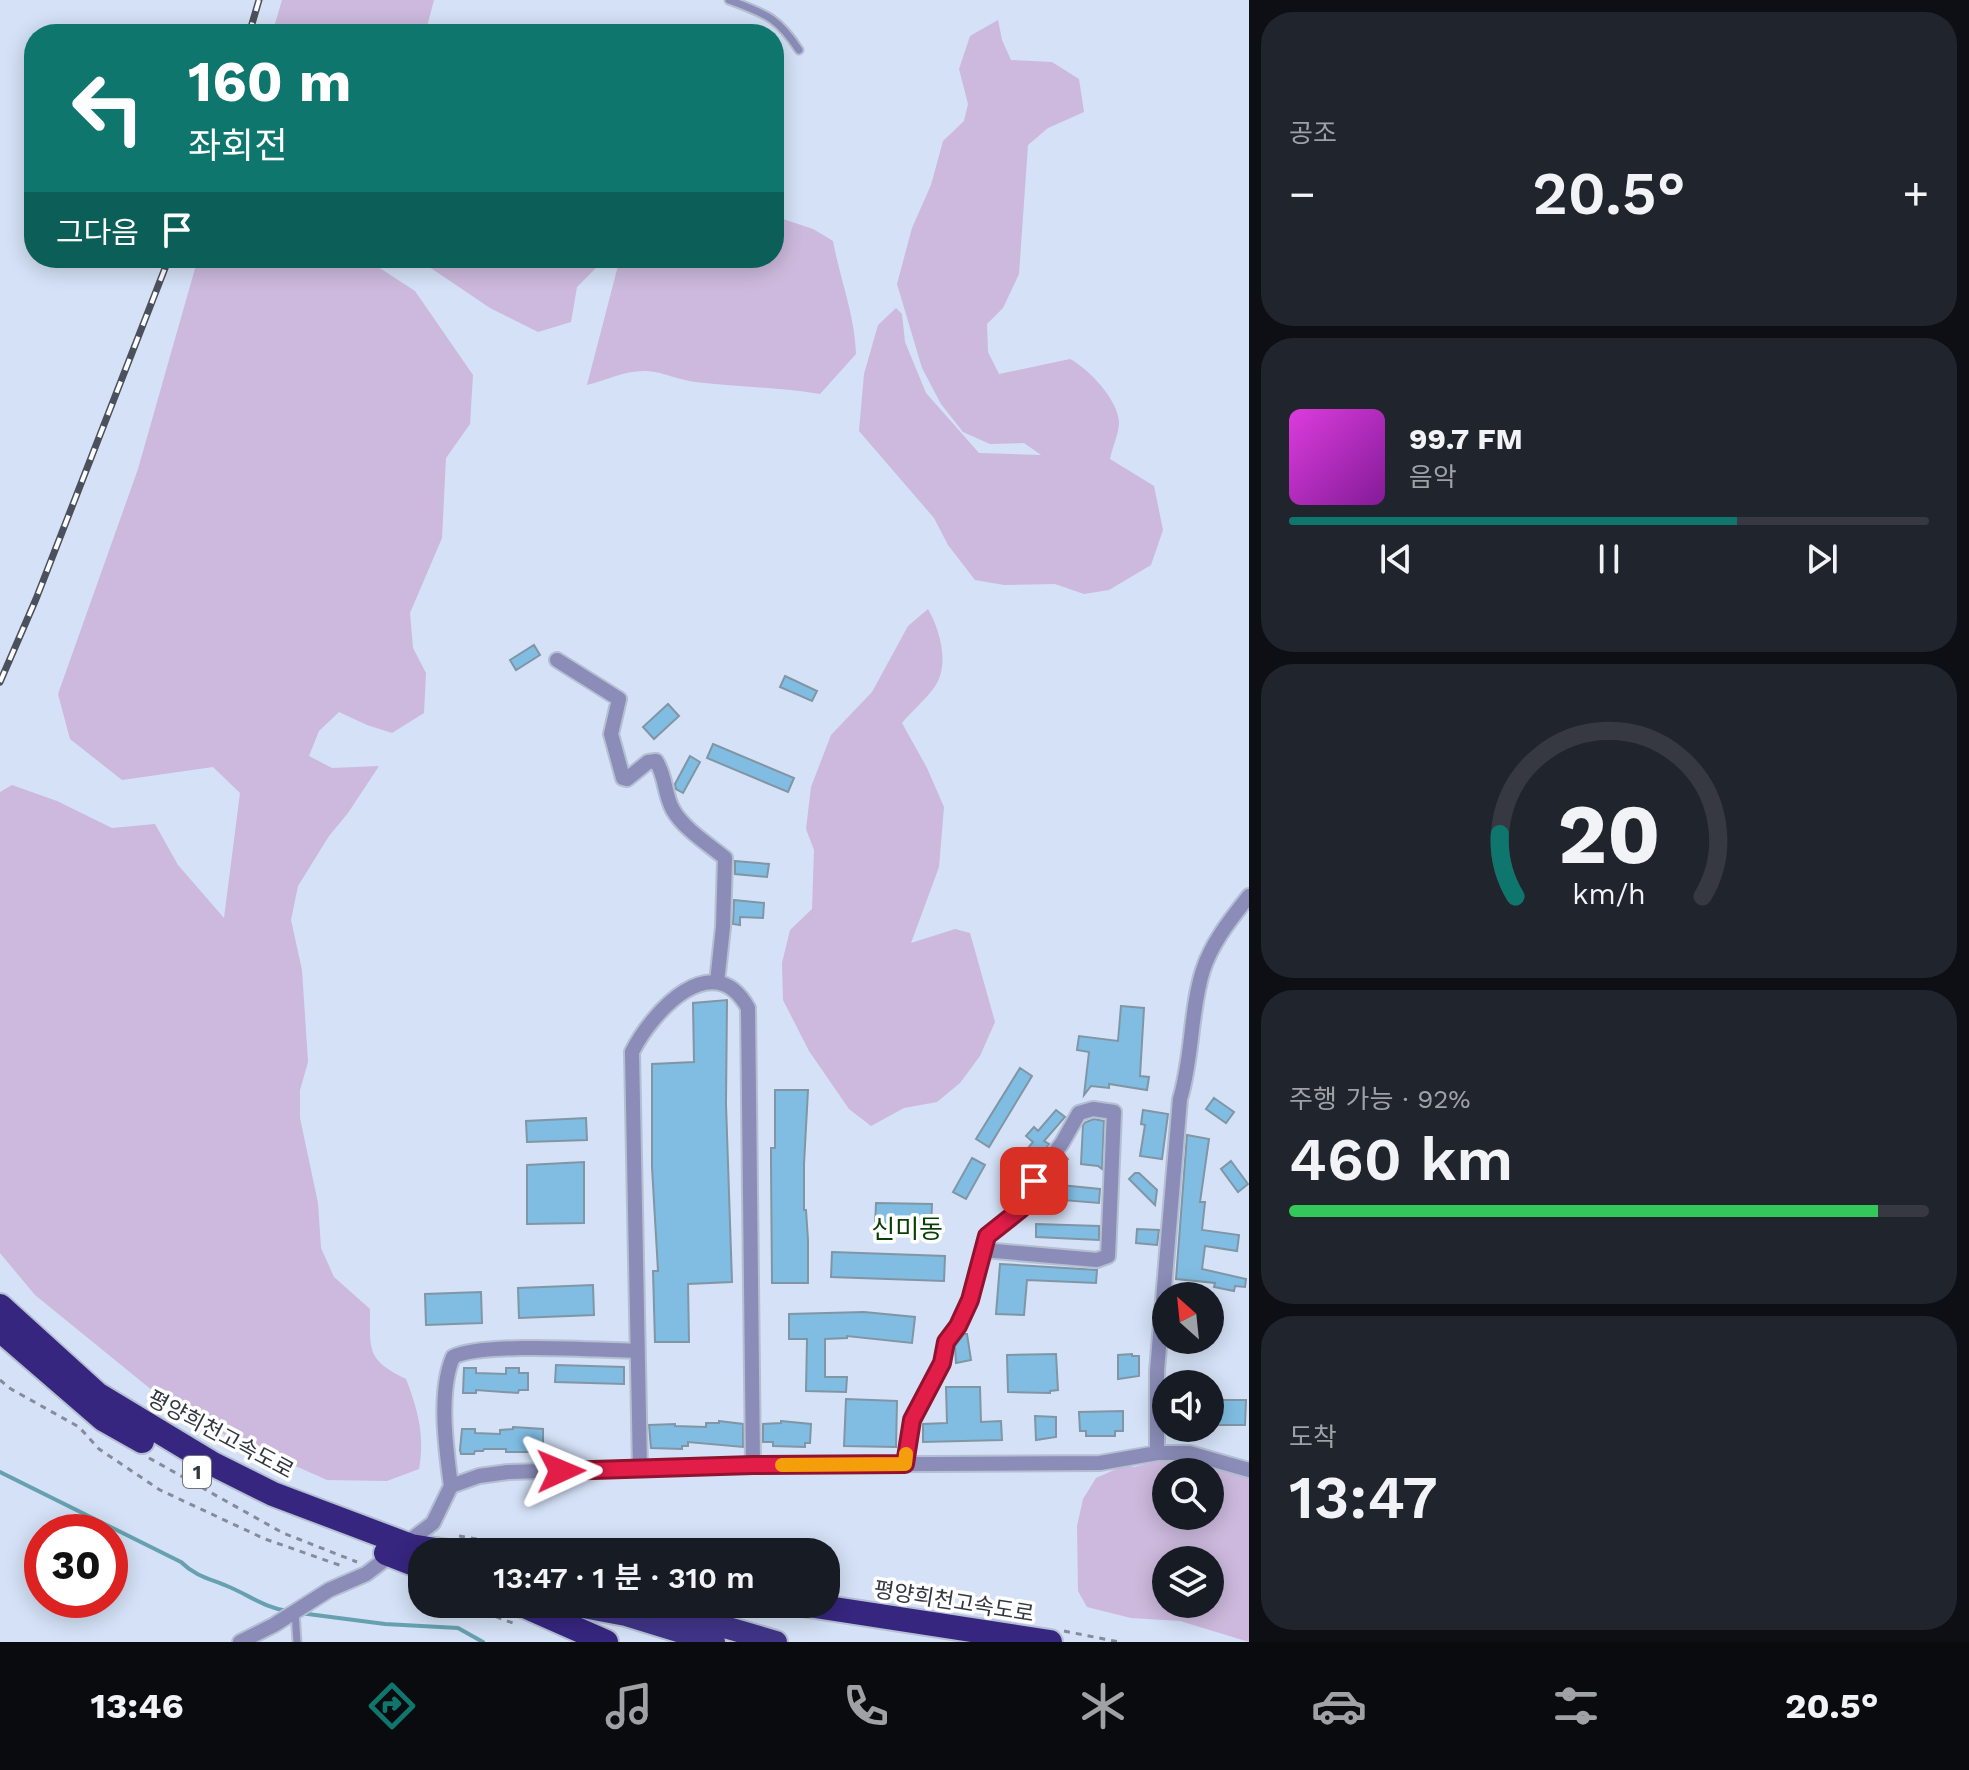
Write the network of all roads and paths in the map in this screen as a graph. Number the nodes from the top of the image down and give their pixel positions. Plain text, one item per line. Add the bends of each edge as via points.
1 (729, 0) edge
2 (781, 24) edge
3 (784, 27) edge
4 (799, 50) dead end
5 (557, 660) dead end
6 (1249, 896) edge
7 (717, 982) junction
8 (983, 1250) junction
9 (0, 1306) edge
10 (0, 1330) edge
11 (636, 1351) junction
12 (0, 1380) edge
13 (1157, 1453) junction
14 (905, 1464) junction
15 (753, 1465) junction
16 (640, 1469) junction
17 (1249, 1470) edge
18 (451, 1486) junction
19 (408, 1549) edge
20 (398, 1550) junction
21 (408, 1557) edge
22 (366, 1574) junction
23 (840, 1610) edge
24 (295, 1612) junction
25 (530, 1618) edge
26 (636, 1618) edge
27 (694, 1618) edge
28 (240, 1642) edge
29 (297, 1642) edge
30 (606, 1642) edge
31 (714, 1642) edge
32 (776, 1642) edge
33 (1050, 1642) edge

1 - 2 lane
3 - 4 lane
5 - 7 street via 619,699 611,734 623,778 656,761 673,810 725,858
6 - 13 street via 1222,930 1203,969 1180,1099 1157,1371
7 - 11 street via 674,998 632,1052
7 - 15 street via 740,993 748,1008
8 - 8 street via 1097,1260 1108,1256 1114,1112 1079,1113 1021,1209 992,1230
8 - 14 street via 970,1300 912,1420
9 - 20 highway, 평양희천고속도로 / 1 via 97,1394 158,1433 273,1494
10 - 20 highway, 평양희천고속도로 / 1 via 92,1410 202,1475 276,1513
11 - 16 street
11 - 18 street via 487,1350 453,1357 445,1389
12 - 22 path via 79,1427 99,1449 160,1490 265,1539
13 - 14 street via 1100,1463
13 - 17 street via 1189,1453
14 - 15 street
15 - 16 street
16 - 18 street via 508,1472
18 - 20 street via 433,1523
19 - 20 highway, 평양희천고속도로 / 1
20 - 21 highway, 평양희천고속도로 / 1
20 - 22 street
22 - 24 street
23 - 33 highway, 평양희천고속도로
24 - 28 street
24 - 29 lane
25 - 30 highway
26 - 31 highway
27 - 32 highway

